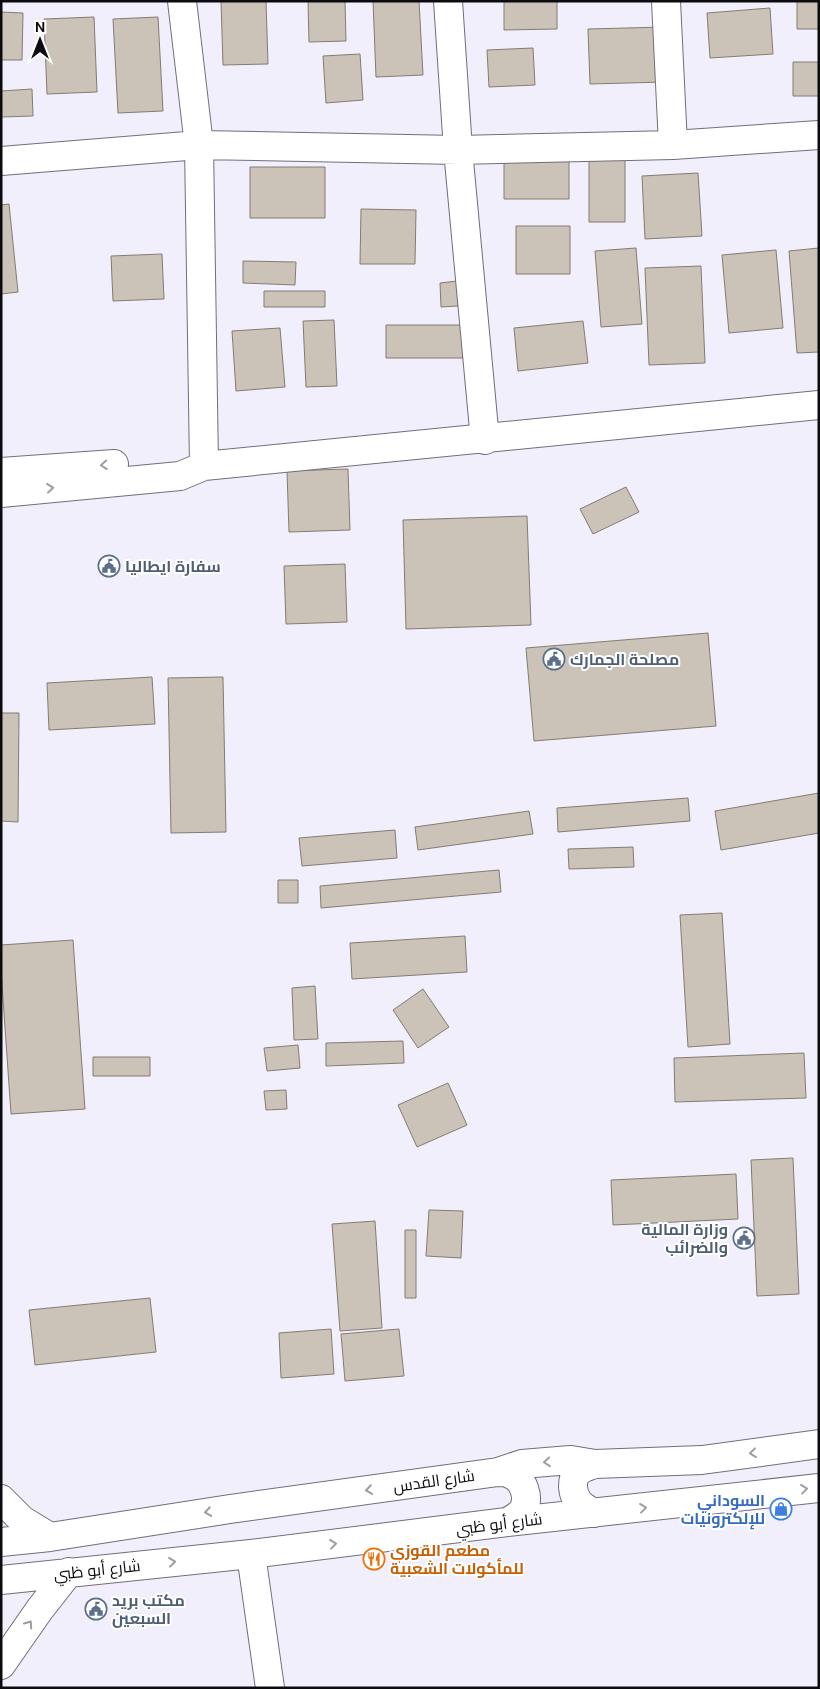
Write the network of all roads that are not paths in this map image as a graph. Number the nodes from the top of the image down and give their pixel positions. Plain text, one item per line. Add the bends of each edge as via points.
1 (182, 1) edge
2 (448, 1) edge
3 (666, 1) edge
4 (819, 135) edge
5 (673, 145) junction
6 (199, 146) junction
7 (458, 150) junction
8 (1, 161) edge
9 (819, 406) edge
10 (485, 440) junction
11 (204, 466) junction
12 (1, 472) edge
13 (1, 493) edge
14 (819, 1444) edge
15 (595, 1464) junction
16 (498, 1472) junction
17 (819, 1488) edge
18 (1, 1499) edge
19 (594, 1513) junction
20 (507, 1522) junction
21 (50, 1537) junction
22 (1, 1542) edge
23 (252, 1554) junction
24 (70, 1572) junction
25 (1, 1580) edge
26 (1, 1665) edge
27 (270, 1688) edge

1 - 6 street
2 - 7 street
3 - 5 street
4 - 5 street
5 - 7 street
6 - 7 street
6 - 8 street
6 - 11 street
7 - 10 street
9 - 10 street
10 - 11 street
11 -> 12 street via 182,459
13 -> 11 street via 180,476
14 -> 15 street, شارع القدس via 702,1460
15 -> 16 street, شارع القدس via 571,1460 546,1462 522,1464
15 - 19 street via 574,1475 573,1485 574,1497
16 - 20 street via 510,1473 518,1479 526,1497 524,1509
16 -> 21 street, شارع القدس
19 -> 17 street, شارع أبو ظبي
18 - 21 street via 22,1520
19 - 20 street, شارع أبو ظبي
23 -> 20 street, شارع أبو ظبي
21 - 22 street
24 -> 23 street, شارع أبو ظبي
23 - 27 street
24 - 25 street, شارع أبو ظبي
26 -> 24 street

